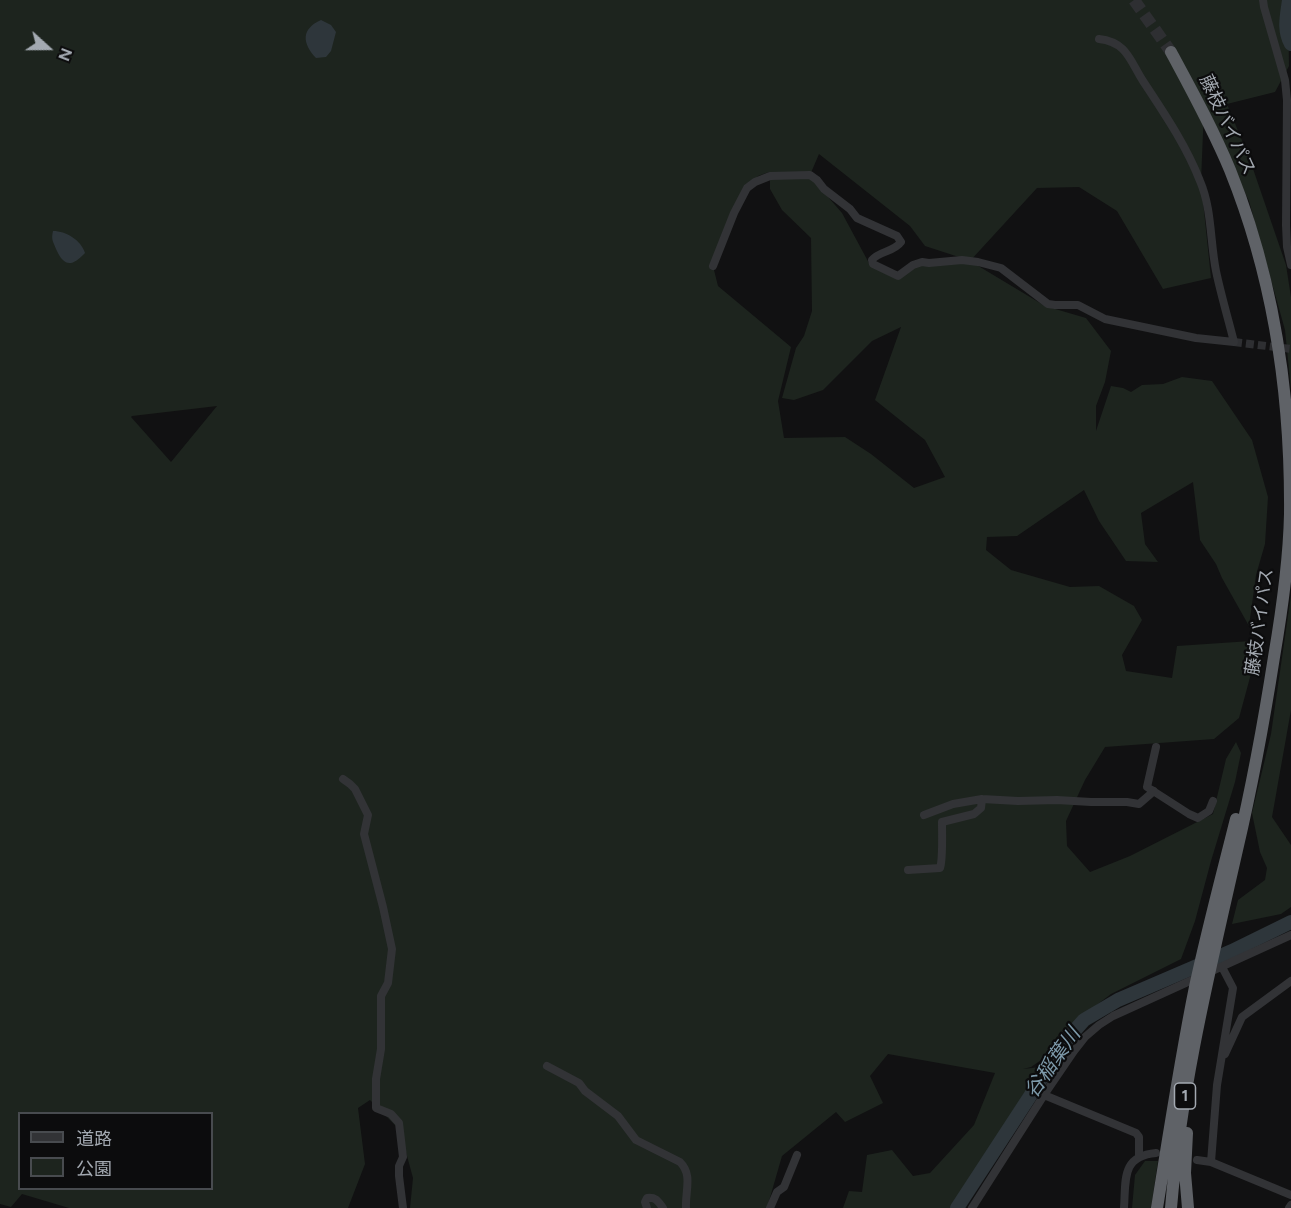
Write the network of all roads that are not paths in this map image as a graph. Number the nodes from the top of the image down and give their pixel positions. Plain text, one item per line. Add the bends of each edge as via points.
1 (1263, 0) edge
2 (1100, 39) dead end
3 (1171, 52) tunnel mouth
4 (1291, 89) edge
5 (1287, 100) junction
6 (1291, 265) edge
7 (712, 266) dead end
8 (1156, 747) dead end
9 (343, 779) dead end
10 (1154, 791) junction
11 (982, 799) junction
12 (1213, 801) dead end
13 (924, 815) dead end
14 (908, 870) dead end
15 (1291, 935) edge
16 (1222, 967) junction
17 (1291, 981) edge
18 (1201, 986) junction
19 (1220, 1062) junction
20 (546, 1066) dead end
21 (1188, 1075) junction
22 (1044, 1095) junction
23 (1156, 1153) dead end
24 (797, 1155) dead end
25 (1140, 1156) junction
26 (1197, 1160) dead end
27 (1210, 1162) junction
28 (1291, 1195) edge
29 (403, 1208) edge
30 (647, 1208) edge
31 (663, 1208) edge
32 (686, 1208) edge
33 (770, 1208) edge
34 (972, 1208) edge
35 (1124, 1208) edge
36 (1157, 1208) edge
37 (1171, 1208) edge
38 (1188, 1208) edge

1 - 5 street
2 - 7 street via 1111,40 1132,59 1201,182 1216,270 1234,342 1105,319 1078,305 1048,304 1001,268 978,262 922,262 898,276 872,260 898,246 900,239 857,218 810,175 770,176 747,188
3 - 18 highway, 藤枝バイパス / 1 via 1211,127 1244,207 1280,356 1289,460 1287,565 1267,701 1238,848
4 - 5 street
5 - 6 street via 1286,225
8 - 10 street via 1147,787
9 - 29 street via 355,789 368,815 364,834 392,948 388,983 381,996 376,1108 391,1114 399,1123
10 - 11 street via 1139,804
10 - 12 street via 1198,818 1209,811
11 - 13 street
11 - 14 street via 981,808 974,814 942,822 940,868
15 - 16 street
16 - 19 street via 1233,988
16 - 22 street via 1099,1025 1085,1037
17 - 19 street via 1242,1017
18 - 21 highway, 藤枝バイパス / 1
18 - 36 highway, 1 via 1181,1062
19 - 27 street
20 - 32 street via 579,1083 618,1116 636,1140 685,1167 689,1182
21 - 37 highway, 藤枝バイパス / 1
21 - 38 highway, 1
22 - 25 street via 1136,1133
22 - 34 street
23 - 25 street
24 - 33 street
25 - 35 street via 1131,1164 1127,1176
26 - 27 street
27 - 28 street
30 - 31 street via 647,1198 654,1198

